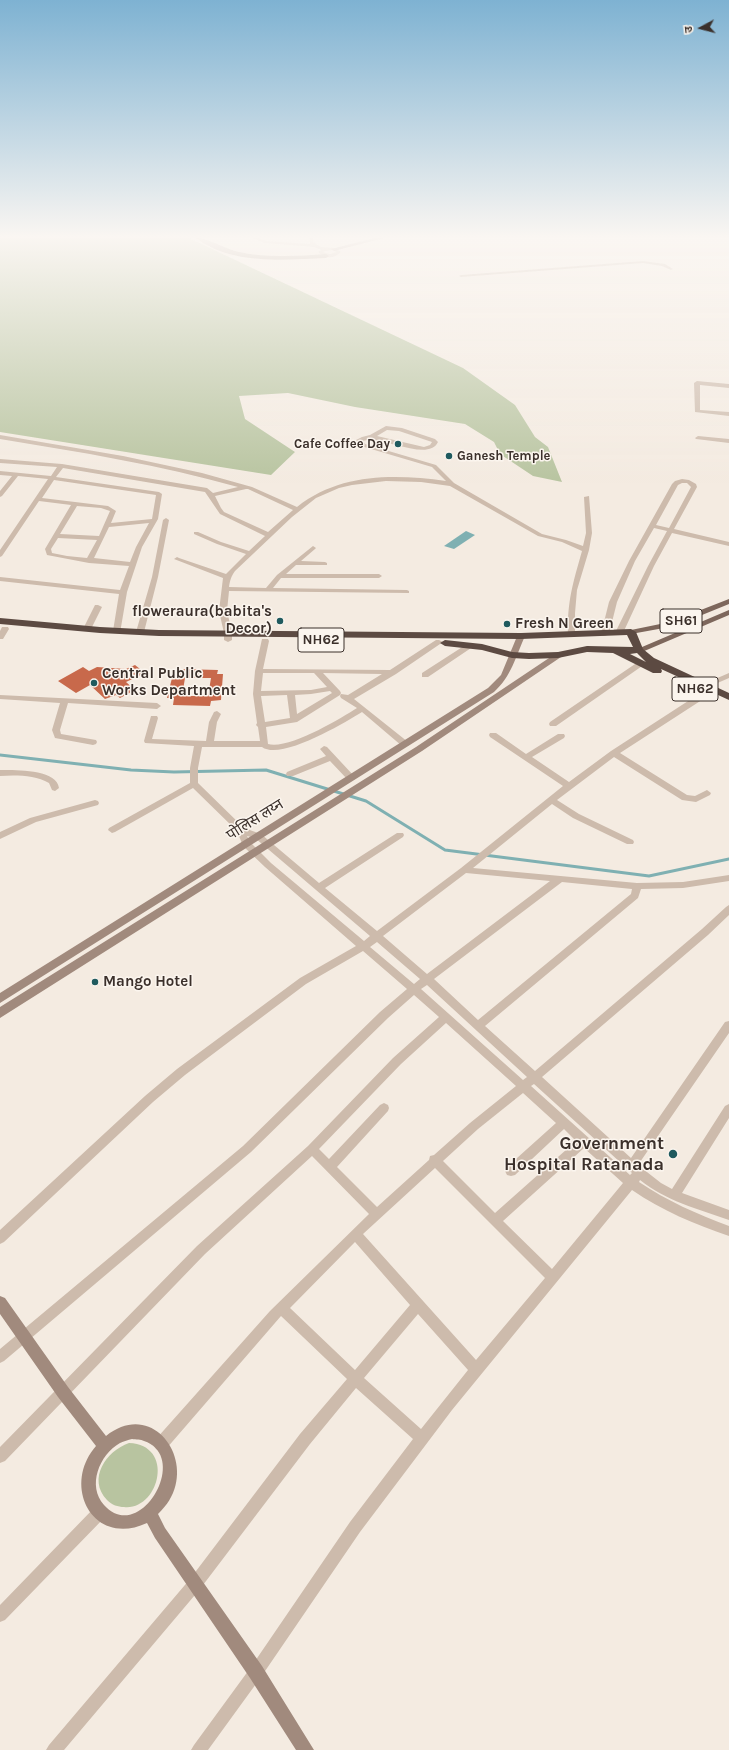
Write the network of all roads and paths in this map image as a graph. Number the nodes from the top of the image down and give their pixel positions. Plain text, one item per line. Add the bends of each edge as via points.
1 (729, 386) edge
2 (729, 414) edge
3 (0, 437) edge
4 (372, 438) junction
5 (698, 438) dead end
6 (729, 441) edge
7 (0, 461) edge
8 (62, 466) junction
9 (0, 473) edge
10 (16, 474) junction
11 (51, 479) junction
12 (168, 484) junction
13 (452, 484) junction
14 (246, 487) junction
15 (1, 493) edge
16 (160, 494) junction
17 (212, 495) junction
18 (587, 497) dead end
19 (37, 499) junction
20 (75, 504) junction
21 (297, 509) junction
22 (166, 520) dead end
23 (154, 521) junction
24 (108, 525) junction
25 (653, 526) junction
26 (671, 530) junction
27 (196, 533) dead end
28 (269, 535) junction
29 (57, 536) junction
30 (101, 538) junction
31 (729, 544) edge
32 (313, 548) dead end
33 (586, 550) junction
34 (250, 553) junction
35 (0, 555) edge
36 (177, 559) dead end
37 (89, 561) junction
38 (295, 563) junction
39 (134, 564) junction
40 (325, 564) dead end
41 (278, 576) junction
42 (379, 576) dead end
43 (227, 577) junction
44 (0, 579) edge
45 (226, 589) junction
46 (268, 589) junction
47 (123, 592) junction
48 (407, 592) dead end
49 (729, 601) edge
50 (98, 607) dead end
51 (729, 612) edge
52 (1, 629) edge
53 (87, 629) junction
54 (117, 631) junction
55 (140, 632) junction
56 (631, 632) junction
57 (619, 633) junction
58 (605, 634) junction
59 (572, 635) junction
60 (521, 636) junction
61 (228, 637) junction
62 (265, 640) junction
63 (439, 642) junction
64 (470, 646) junction
65 (639, 650) junction
66 (615, 651) junction
67 (512, 655) junction
68 (558, 656) junction
69 (641, 664) junction
70 (259, 671) junction
71 (316, 671) junction
72 (393, 672) junction
73 (729, 675) edge
74 (424, 676) dead end
75 (335, 690) junction
76 (704, 690) junction
77 (291, 693) junction
78 (257, 694) junction
79 (0, 697) edge
80 (729, 697) edge
81 (348, 699) junction
82 (65, 701) junction
83 (729, 705) edge
84 (157, 706) dead end
85 (362, 709) junction
86 (216, 714) dead end
87 (154, 718) dead end
88 (294, 720) junction
89 (553, 724) dead end
90 (260, 725) junction
91 (493, 735) dead end
92 (561, 736) dead end
93 (93, 742) dead end
94 (199, 744) junction
95 (210, 744) junction
96 (264, 744) junction
97 (405, 744) junction
98 (324, 749) dead end
99 (614, 753) junction
100 (332, 757) junction
101 (527, 757) junction
102 (0, 773) edge
103 (290, 774) dead end
104 (349, 779) junction
105 (194, 782) junction
106 (569, 786) junction
107 (56, 788) dead end
108 (707, 793) dead end
109 (551, 800) junction
110 (95, 803) dead end
111 (112, 830) dead end
112 (241, 830) junction
113 (400, 835) dead end
114 (0, 836) edge
115 (258, 836) junction
116 (630, 842) dead end
117 (246, 844) junction
118 (268, 844) junction
119 (254, 853) junction
120 (467, 868) junction
121 (729, 878) edge
122 (560, 879) junction
123 (637, 886) junction
124 (318, 888) junction
125 (729, 909) edge
126 (376, 937) junction
127 (364, 946) junction
128 (426, 978) junction
129 (414, 989) junction
130 (0, 999) edge
131 (0, 1013) edge
132 (446, 1017) junction
133 (729, 1025) edge
134 (478, 1026) junction
135 (534, 1077) junction
136 (522, 1087) junction
137 (384, 1108) dead end
138 (729, 1109) edge
139 (563, 1123) junction
140 (584, 1141) junction
141 (312, 1149) junction
142 (434, 1160) junction
143 (330, 1166) junction
144 (510, 1171) dead end
145 (634, 1174) junction
146 (674, 1196) junction
147 (376, 1214) junction
148 (729, 1215) edge
149 (495, 1221) junction
150 (729, 1231) edge
151 (355, 1234) junction
152 (0, 1238) edge
153 (553, 1278) junction
154 (0, 1303) edge
155 (418, 1305) junction
156 (281, 1308) junction
157 (24, 1336) junction
158 (0, 1357) edge
159 (476, 1370) junction
160 (356, 1379) junction
161 (63, 1392) junction
162 (422, 1439) junction
163 (161, 1444) junction
164 (106, 1446) junction
165 (0, 1456) edge
166 (100, 1512) junction
167 (150, 1514) junction
168 (195, 1584) junction
169 (0, 1615) edge
170 (256, 1672) junction
171 (54, 1750) edge
172 (199, 1750) edge
173 (306, 1750) edge

1 - 2 street via 697,383 697,412
3 - 14 street via 123,458
4 - 4 street via 424,449 431,448 436,442 411,432 386,428
4 - 13 street via 359,440 363,444 434,466
5 - 6 street
7 - 8 street
8 - 11 street
8 - 12 street
9 - 10 street
10 - 11 street
10 - 15 street
11 - 16 street
11 - 19 street
12 - 16 street
12 - 17 street via 200,488
13 - 21 street via 407,479 354,483 328,489
13 - 33 street via 540,535
14 - 17 street
14 - 21 street
16 - 23 street
17 - 28 street via 222,514
18 - 33 street via 589,533
19 - 20 street
19 - 35 street
20 - 24 street via 111,508 113,511
20 - 29 street
21 - 28 street
22 - 55 street
23 - 24 street
23 - 39 street via 139,548
24 - 30 street
25 - 26 street
25 - 26 street via 676,483 691,482 694,487
25 - 58 street via 632,561 613,602
26 - 31 street
26 - 57 street
27 - 34 street via 219,544
28 - 34 street
29 - 30 street
29 - 37 street via 48,549 49,554
30 - 37 street
32 - 38 street
33 - 59 street via 574,590
34 - 43 street
36 - 43 street
37 - 39 street
38 - 40 street
38 - 41 street
39 - 47 street
41 - 42 street
41 - 46 street
43 - 45 street
44 - 47 street
45 - 46 street
45 - 61 street via 223,611
46 - 48 street
47 - 54 street
49 - 56 main road, SH61 via 672,624
50 - 53 street
51 - 65 main road, SH61
52 - 53 highway, NH62
52 - 61 highway, NH62 via 123,638
53 - 54 highway, NH62
54 - 55 highway, NH62
55 - 61 highway, NH62
56 - 57 highway, NH62
56 - 65 highway, NH62
57 - 58 highway, NH62
58 - 59 highway, NH62
59 - 60 highway, NH62
60 - 61 highway, NH62
60 - 67 street, पोलिस लय्न
61 - 62 highway, NH62
62 - 63 highway, NH62
62 - 70 street
63 - 64 highway, NH62
63 - 72 street
64 - 67 highway, NH62
64 - 74 street
65 - 66 highway, NH62
65 - 76 highway, NH62 via 656,663
66 - 68 highway, NH62 via 587,649
66 - 69 highway, NH62
67 - 68 highway, NH62
67 - 97 street, पोलिस लय्न via 509,669 502,681
68 - 118 street
69 - 76 highway, NH62
69 - 89 street
70 - 71 street
70 - 78 street
71 - 72 street
71 - 75 street
72 - 81 street
73 - 76 street
75 - 77 street
75 - 81 street
75 - 88 street
76 - 80 highway, NH62
76 - 83 highway, NH62
76 - 99 street
77 - 78 street
77 - 88 street
78 - 90 street
79 - 82 street
81 - 85 street
82 - 84 street
82 - 93 street via 56,730 58,736
85 - 96 street via 301,741 270,747
85 - 97 street
86 - 95 street
87 - 94 street via 148,741
88 - 90 street
90 - 96 street
91 - 101 street
92 - 101 street
94 - 95 street
94 - 105 street
95 - 96 street
97 - 104 street, पोलिस लय्न
98 - 100 street
99 - 106 street
99 - 108 street via 685,798 696,799
100 - 103 street
100 - 104 street
101 - 106 street
102 - 107 street via 42,777 51,780
104 - 115 street, पोलिस लय्न
105 - 111 street
105 - 112 street
106 - 109 street
109 - 116 street via 576,816
109 - 120 street
110 - 114 street via 33,820
112 - 115 street
112 - 117 street
113 - 124 street
115 - 117 street, पोलिस लय्न
115 - 118 street
117 - 119 street
117 - 130 street, पोलिस लय्न
118 - 119 street
118 - 124 street
119 - 127 street
119 - 131 street
120 - 122 street
120 - 126 street
121 - 123 street via 682,885
122 - 123 street
122 - 128 street
123 - 134 street via 635,896
124 - 126 street
125 - 135 street
126 - 127 street
126 - 128 street
127 - 129 street
127 - 152 street via 303,981 181,1072 148,1099
128 - 129 street
128 - 134 street
129 - 132 street
129 - 157 street via 247,1149
132 - 136 street
132 - 141 street via 397,1061
133 - 145 street
134 - 135 street
135 - 136 street
135 - 145 street
136 - 139 street
136 - 142 street
137 - 143 street
138 - 146 street
139 - 140 street
139 - 144 street
140 - 145 street
140 - 149 street
141 - 143 street
141 - 161 street via 201,1250
142 - 147 street
142 - 149 street
143 - 147 street
145 - 146 street
145 - 150 street via 662,1205
145 - 153 street
146 - 148 street
147 - 151 street
149 - 153 street
151 - 155 street
151 - 156 street
153 - 159 street
154 - 157 street
155 - 159 street
155 - 160 street
156 - 160 street
156 - 163 street
157 - 158 street
157 - 161 street
159 - 162 street
160 - 162 street
160 - 168 street via 305,1439
161 - 164 street
161 - 165 street
162 - 170 street via 355,1527
163 - 164 street via 146,1434 132,1432 116,1437
163 - 167 street via 171,1465 168,1488 161,1502
164 - 166 street via 99,1451 92,1464 88,1485 95,1508
166 - 167 street via 110,1520 126,1523
166 - 169 street
167 - 168 street
168 - 170 street
168 - 171 street
170 - 172 street
170 - 173 street

